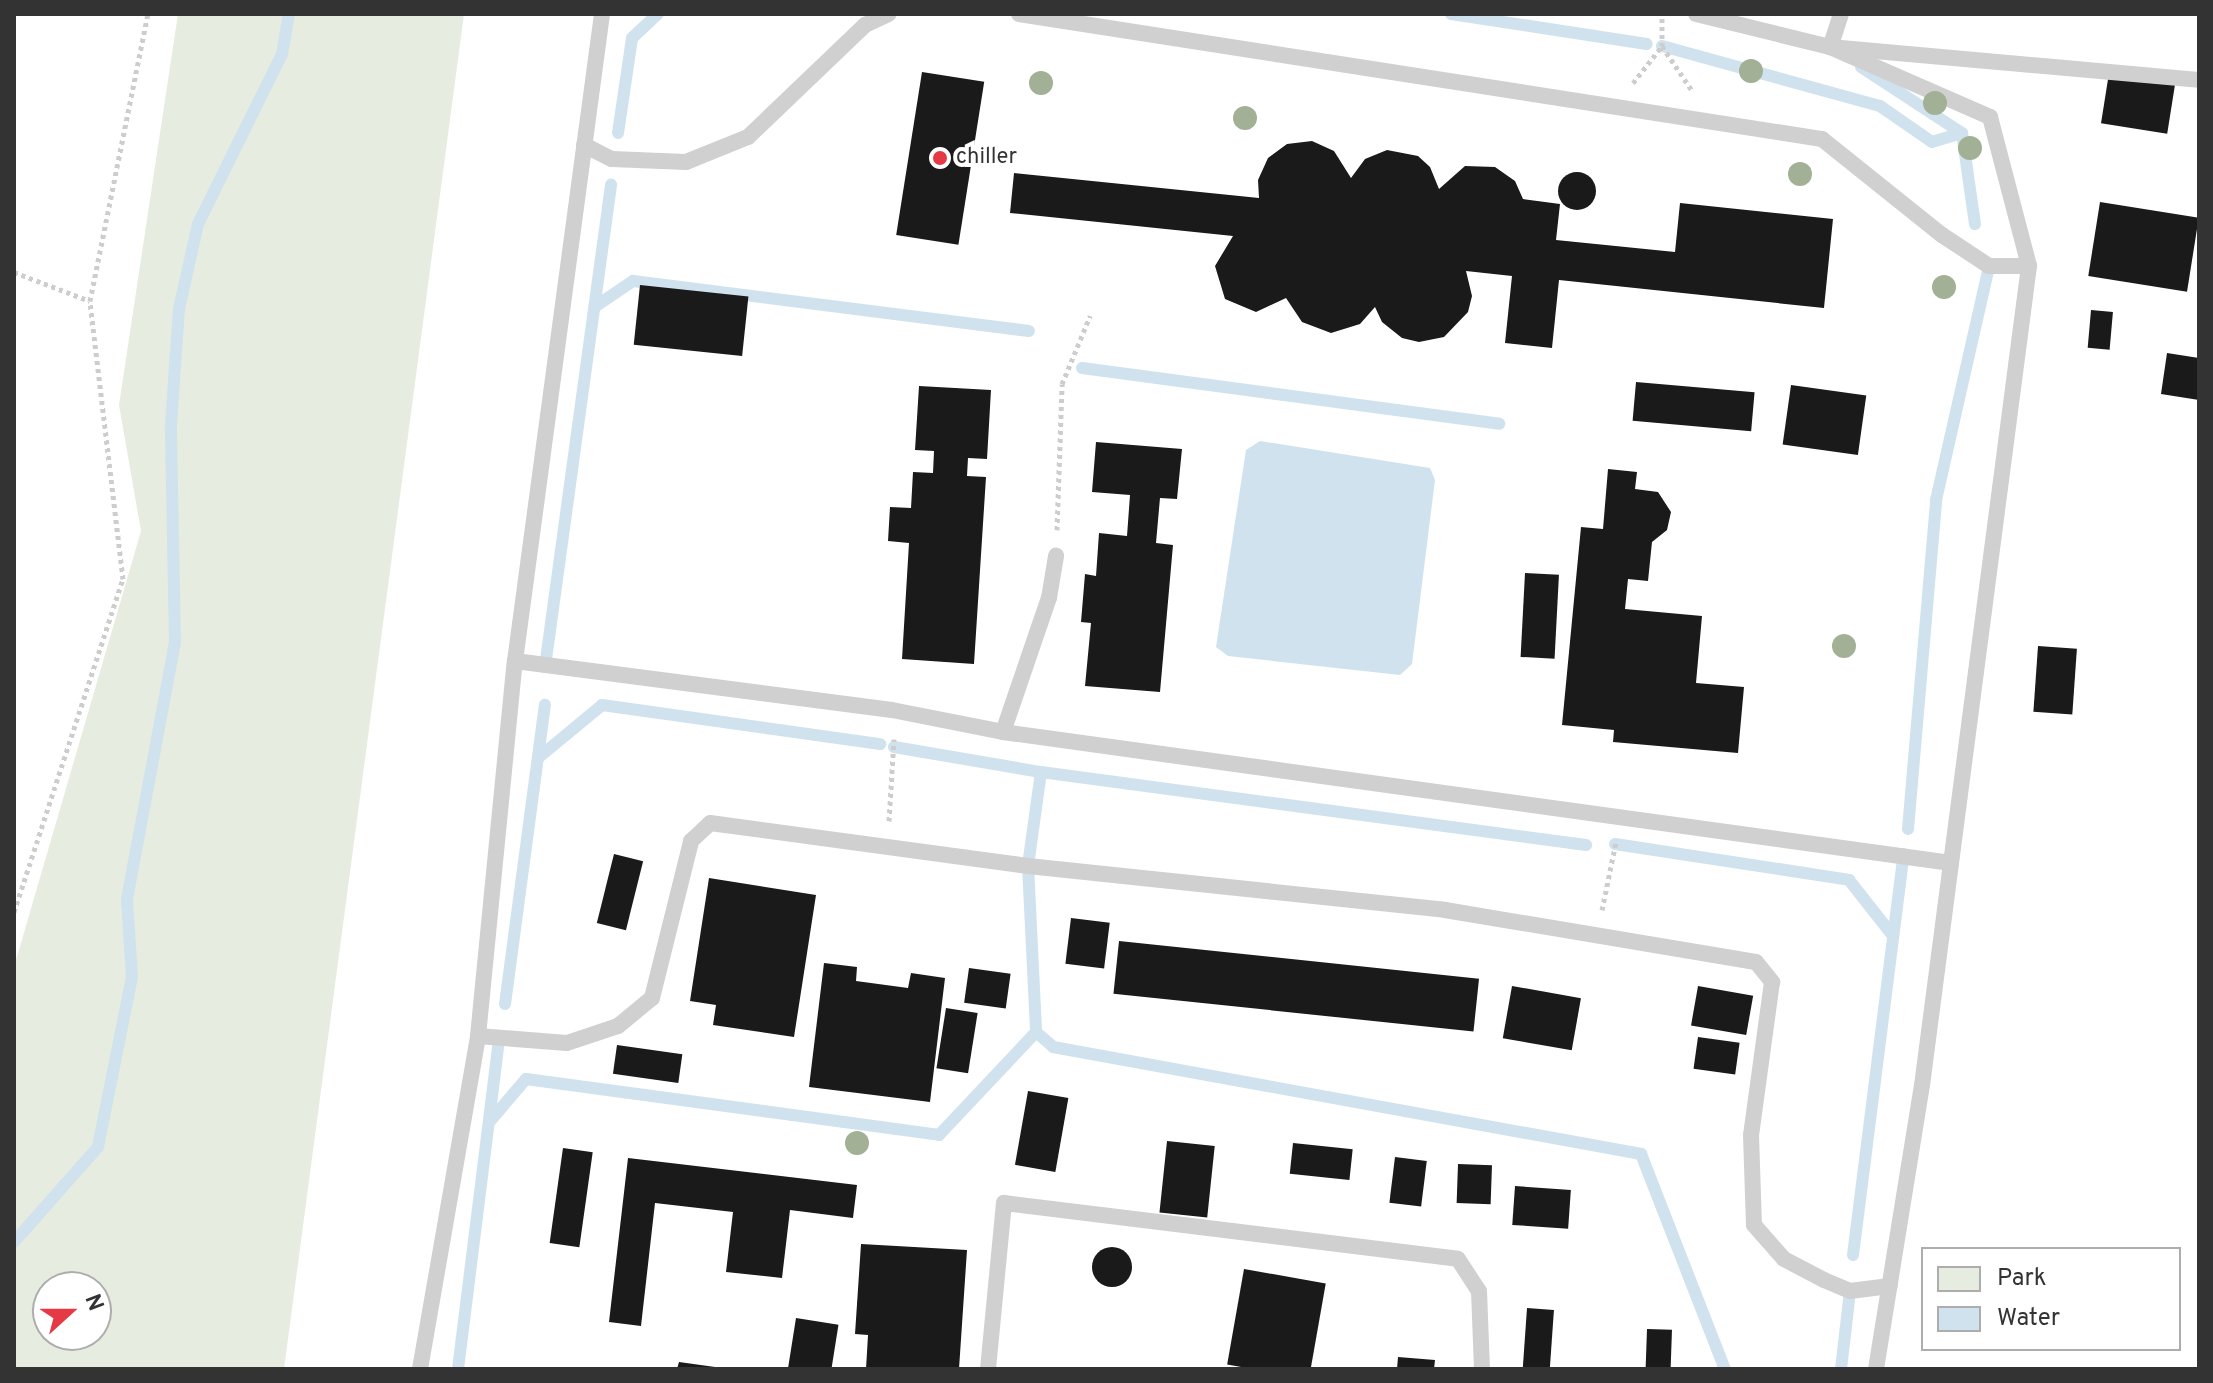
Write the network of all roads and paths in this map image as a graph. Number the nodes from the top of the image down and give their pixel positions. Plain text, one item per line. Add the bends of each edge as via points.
1 (148, 14) edge
2 (602, 14) edge
3 (611, 14) edge
4 (889, 14) edge
5 (1019, 14) edge
6 (1662, 14) edge
7 (1696, 14) edge
8 (1841, 14) edge
9 (599, 35) junction
10 (1662, 46) junction
11 (1830, 47) junction
12 (2199, 80) edge
13 (1617, 105) junction
14 (1711, 118) junction
15 (584, 145) junction
16 (2029, 266) junction
17 (14, 272) edge
18 (90, 301) junction
19 (1090, 316) dead end
20 (1056, 556) joint
21 (515, 661) junction
22 (892, 710) junction
23 (1003, 732) junction
24 (1618, 817) junction
25 (887, 847) junction
26 (1951, 863) junction
27 (14, 912) edge
28 (1596, 938) junction
29 (478, 1036) junction
30 (1890, 1286) junction
31 (420, 1369) edge
32 (988, 1369) edge
33 (1482, 1369) edge
34 (1876, 1369) edge

1 - 18 path
2 - 9 lane
3 - 9 lane
4 - 15 lane via 865,25 748,137 686,162 612,159
5 - 13 lane
6 - 10 path
7 - 11 lane
8 - 11 lane
9 - 15 lane
10 - 13 path
10 - 14 path
11 - 12 lane
11 - 16 lane via 1990,117
13 - 14 lane
14 - 16 lane via 1822,139 1989,266
15 - 21 lane
16 - 26 lane
17 - 18 path
18 - 27 path via 123,579
19 - 20 path via 1062,384
20 - 23 lane via 1049,598
21 - 22 lane
21 - 29 lane
22 - 23 lane
22 - 25 path
23 - 24 lane
24 - 26 lane
24 - 28 path
25 - 28 lane via 1445,910
25 - 29 lane via 710,823 691,841 652,998 618,1026 567,1043
26 - 30 lane
28 - 30 lane via 1756,962 1772,982 1751,1135 1754,1225 1784,1259 1824,1280 1850,1291
29 - 31 lane
30 - 34 lane
32 - 33 lane via 1004,1203 1458,1259 1479,1291

